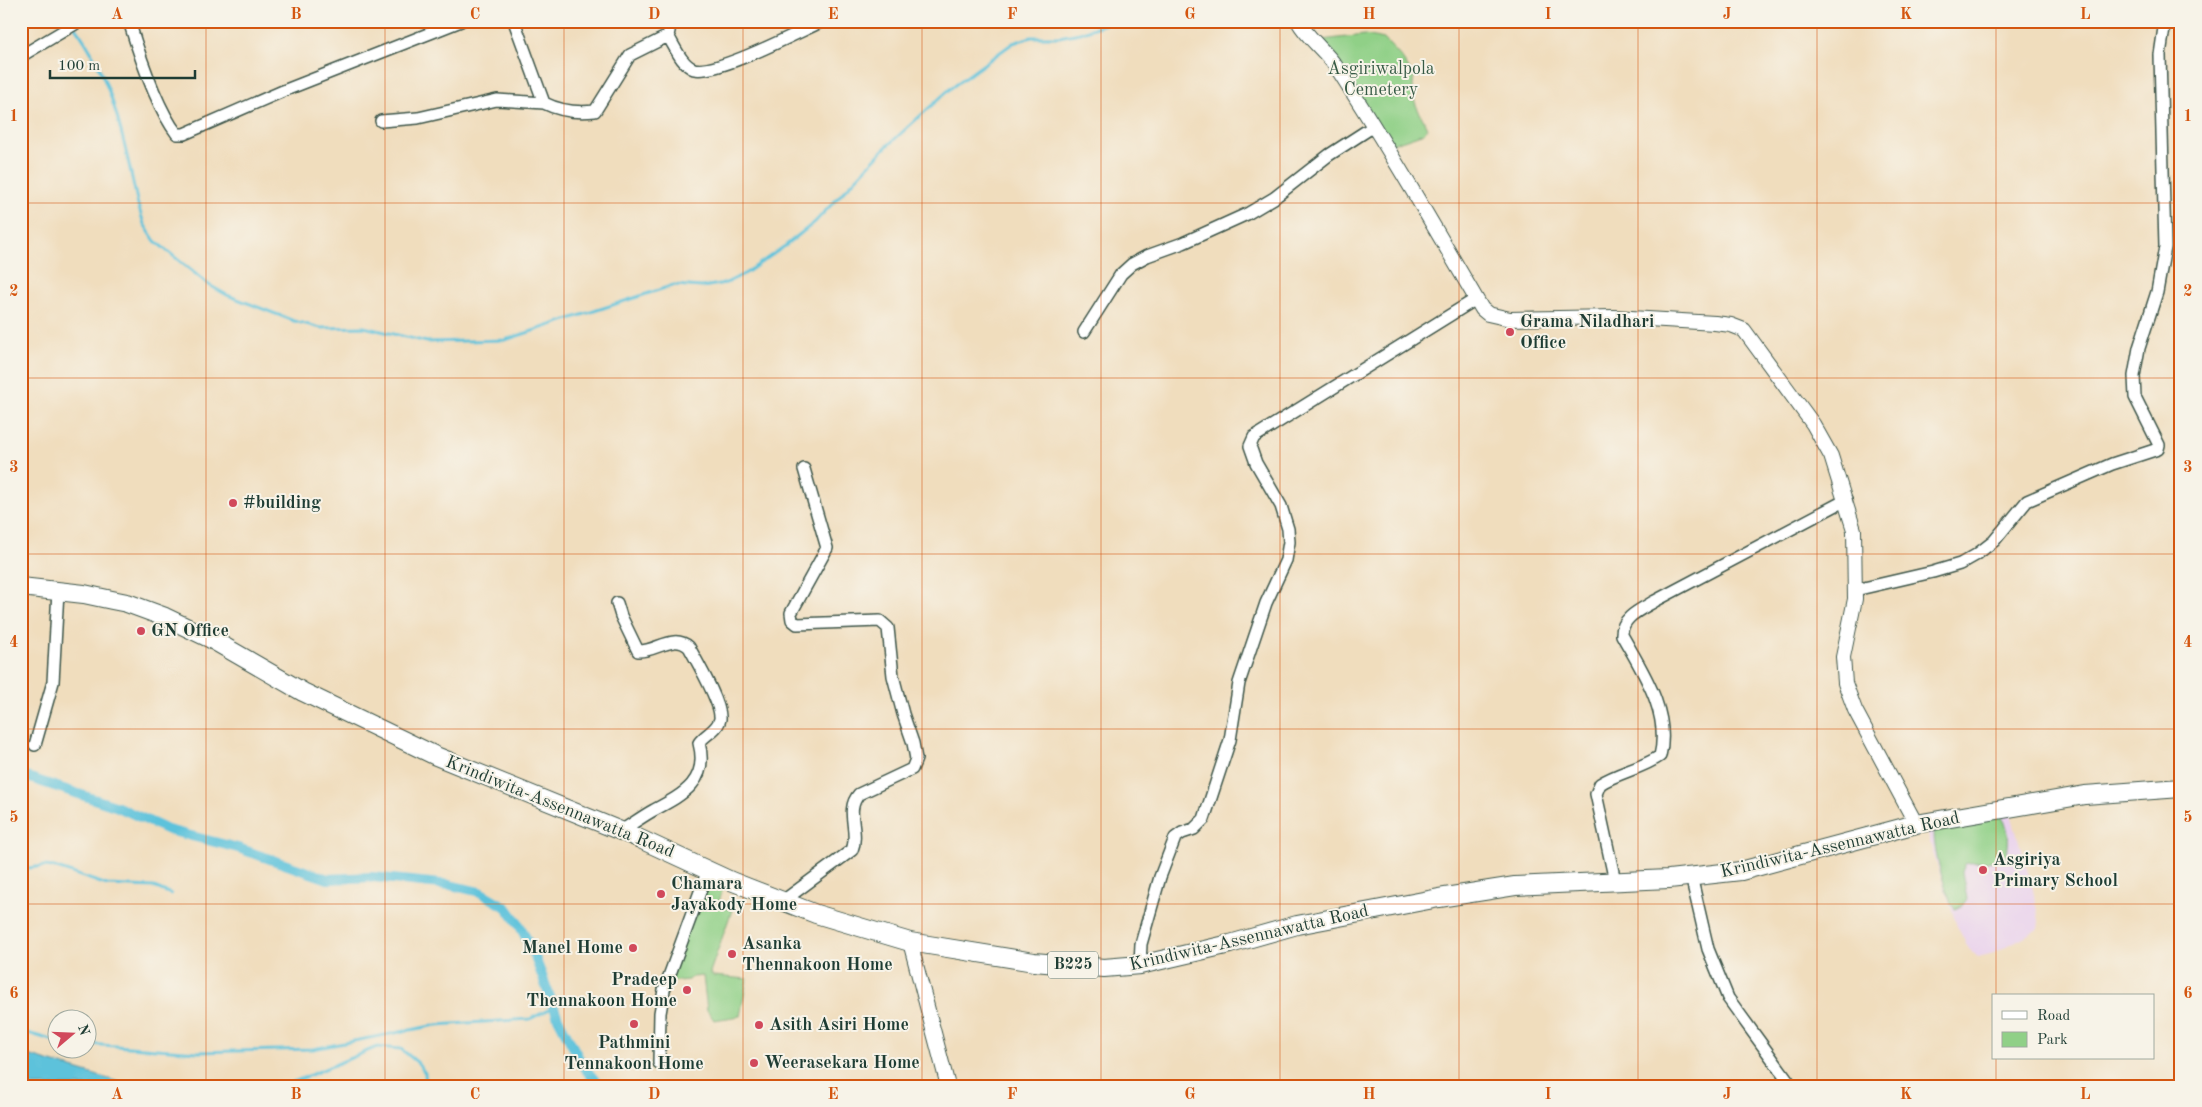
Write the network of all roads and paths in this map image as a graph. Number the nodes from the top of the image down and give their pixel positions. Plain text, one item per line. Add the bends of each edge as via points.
1 (80, 21) edge
2 (129, 21) edge
3 (461, 21) edge
4 (514, 21) edge
5 (671, 21) edge
6 (822, 21) edge
7 (1298, 21) edge
8 (2166, 21) edge
9 (668, 36) junction
10 (21, 56) edge
11 (544, 103) junction
12 (381, 121) dead end
13 (1374, 126) junction
14 (1476, 298) junction
15 (1084, 332) dead end
16 (804, 469) dead end
17 (1846, 500) junction
18 (21, 587) edge
19 (1855, 590) junction
20 (58, 591) junction
21 (617, 602) dead end
22 (35, 745) dead end
23 (2181, 788) edge
24 (1916, 824) junction
25 (621, 831) junction
26 (708, 870) junction
27 (1691, 876) junction
28 (1615, 881) junction
29 (783, 901) junction
30 (910, 942) junction
31 (1140, 965) junction
32 (659, 1063) dead end
33 (948, 1086) edge
34 (1792, 1086) edge

1 - 10 street
2 - 3 street via 160,105 177,134 184,134
4 - 11 street
5 - 9 street
6 - 9 street via 706,70 685,63
7 - 13 street via 1335,65
8 - 19 street via 2160,55 2165,247 2163,269 2134,376 2135,397 2159,445 2158,449 2112,464 2027,501 1994,540 1976,556 1960,564
9 - 11 street via 630,55 595,111 580,113
11 - 12 street via 497,100 418,118
13 - 14 street
13 - 15 street via 1247,214 1132,264 1121,274
14 - 17 street via 1488,314 1510,319 1614,318 1715,323 1744,330 1813,424 1832,456
14 - 31 street via 1254,437 1250,446 1281,506 1290,542 1239,683 1230,740 1204,819 1194,829 1175,838 1160,876 1142,944
16 - 29 street via 826,548 791,613 792,620 797,624 880,621 888,628 894,676 916,759 912,769 859,794 853,801 855,840 852,850
17 - 19 street via 1854,530
17 - 28 street via 1655,601 1622,627 1622,635 1653,692 1662,747 1660,756 1600,784 1596,794
18 - 20 main road, Krindiwita-Assennawatta Road / B225
19 - 24 street via 1856,599 1843,657 1845,683 1855,710
20 - 22 street via 53,682
20 - 25 main road, Krindiwita-Assennawatta Road / B225 via 127,603 165,617 211,639 303,692 436,756
21 - 25 street via 638,650 675,640 689,646 713,694 720,720 699,743 703,756 691,787
23 - 24 main road, Krindiwita-Assennawatta Road / B225 via 2085,795
24 - 27 main road, Krindiwita-Assennawatta Road / B225 via 1741,871
25 - 26 main road, Krindiwita-Assennawatta Road / B225
26 - 29 main road, Krindiwita-Assennawatta Road / B225
26 - 32 street via 664,990
27 - 28 main road, Krindiwita-Assennawatta Road / B225
27 - 34 street via 1708,949 1728,998
28 - 31 main road, Krindiwita-Assennawatta Road / B225 via 1515,886 1439,898 1297,925
29 - 30 main road, Krindiwita-Assennawatta Road / B225
30 - 31 main road, Krindiwita-Assennawatta Road / B225 via 1034,962 1104,968
30 - 33 street

